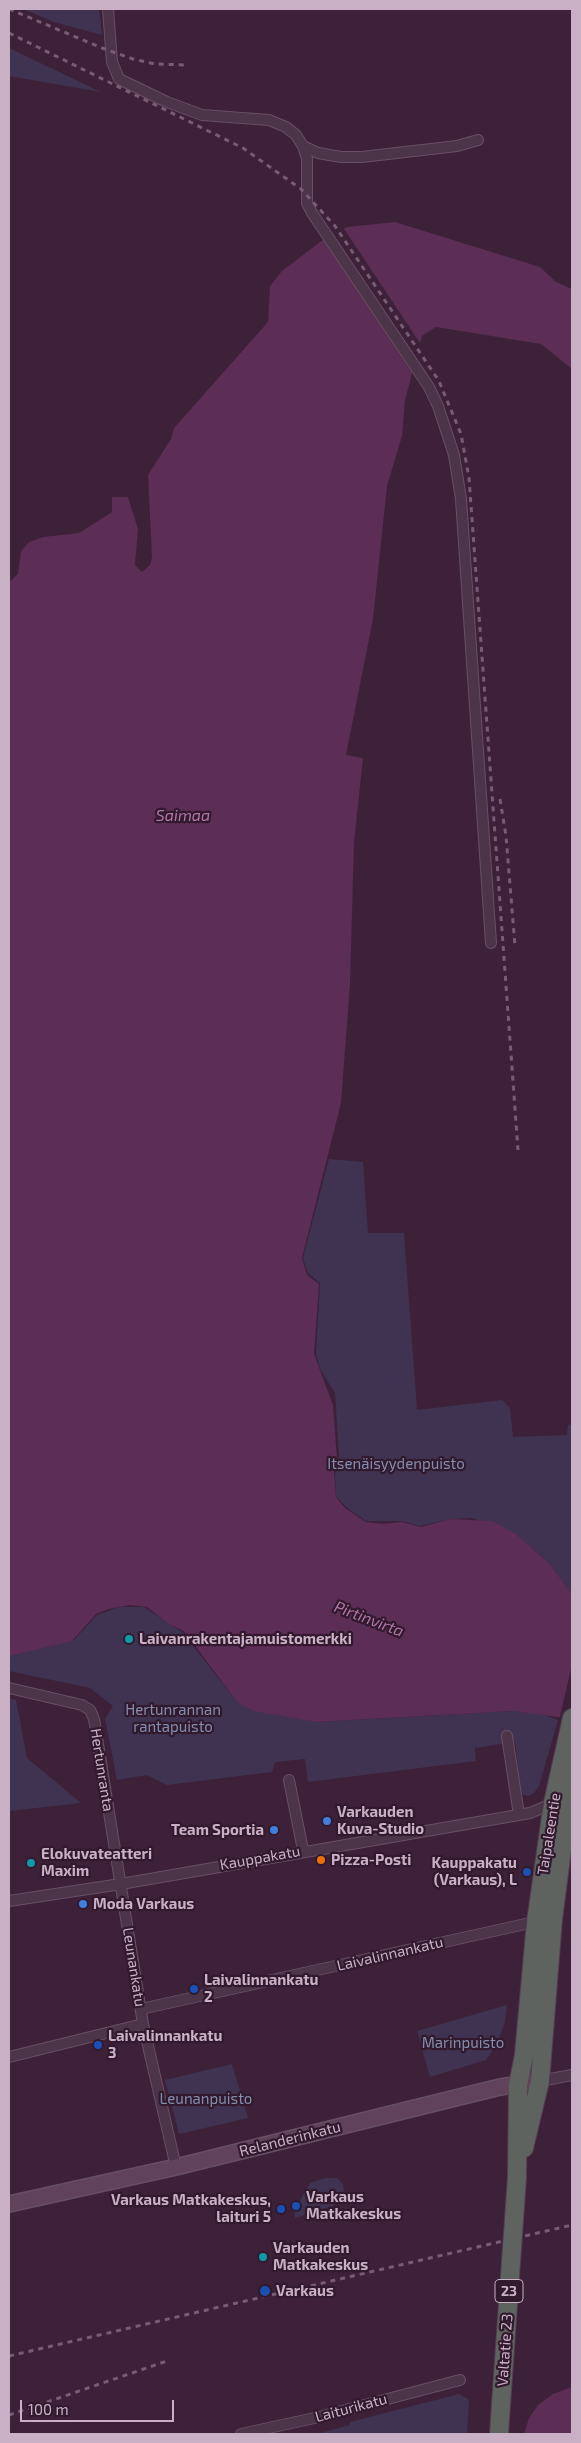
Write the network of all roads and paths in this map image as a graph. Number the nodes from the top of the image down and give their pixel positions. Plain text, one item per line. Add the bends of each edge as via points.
1 (108, 9) edge
2 (478, 140) dead end
3 (303, 146) junction
4 (491, 944) dead end
5 (9, 1688) edge
6 (572, 1718) edge
7 (507, 1736) dead end
8 (572, 1773) edge
9 (289, 1780) dead end
10 (564, 1801) edge
11 (519, 1815) junction
12 (303, 1850) junction
13 (121, 1884) junction
14 (9, 1901) edge
15 (544, 1920) junction
16 (141, 2009) junction
17 (143, 2024) junction
18 (9, 2057) edge
19 (572, 2075) edge
20 (540, 2081) junction
21 (518, 2085) junction
22 (176, 2167) junction
23 (517, 2172) junction
24 (9, 2204) edge
25 (460, 2380) dead end
26 (241, 2434) edge
27 (499, 2434) edge

1 - 3 street via 112,62 119,79 167,102 202,114 269,120 286,127
2 - 3 street via 457,146 362,157 318,153
3 - 4 street via 307,159 307,203 429,387 447,429 461,499
5 - 13 street, Hertunranta via 82,1705 90,1710
6 - 10 highway, Taipaleentie / 23 via 564,1753
7 - 11 street
8 - 10 highway, Taipaleentie / 23
9 - 12 street
10 - 11 street, Kauppakatu
10 - 15 highway, Taipaleentie / 23
11 - 12 street, Kauppakatu
12 - 13 street, Kauppakatu
13 - 14 street, Kauppakatu
13 - 16 street, Leunankatu
15 - 16 street, Laivalinnankatu
15 - 20 highway, 23
15 - 21 highway, 23
16 - 17 street, Leunankatu
17 - 18 street
17 - 22 street, Leunankatu
19 - 20 street, Relanderinkatu
20 - 21 main road, Relanderinkatu
20 - 23 highway, Valtatie 23 / 23
21 - 22 main road, Relanderinkatu
21 - 23 highway, Valtatie 23 / 23
22 - 24 main road, Relanderinkatu
23 - 27 highway, Valtatie 23 / 23, bridge
25 - 26 street, Laiturikatu

